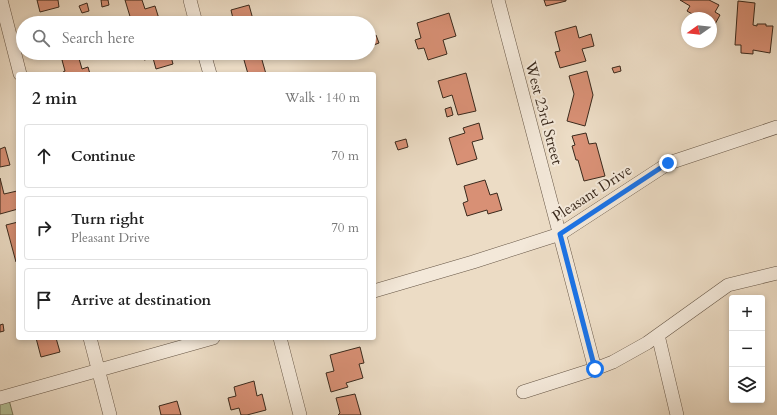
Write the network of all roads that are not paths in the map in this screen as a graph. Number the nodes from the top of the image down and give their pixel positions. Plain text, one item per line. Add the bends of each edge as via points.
1 (1, 0) edge
2 (190, 0) edge
3 (498, 0) edge
4 (194, 16) edge
5 (16, 58) edge
6 (16, 60) edge
7 (206, 60) edge
8 (19, 72) edge
9 (209, 72) edge
10 (777, 127) edge
11 (560, 234) junction
12 (777, 273) edge
13 (376, 290) edge
14 (658, 335) junction
15 (90, 340) edge
16 (205, 340) edge
17 (281, 340) edge
18 (595, 369) junction
19 (98, 370) junction
20 (523, 392) dead end
21 (0, 398) edge
22 (110, 415) edge
23 (300, 415) edge
24 (677, 415) edge

1 - 5 street
2 - 4 street
3 - 11 street, West 23rd Street
6 - 8 street
7 - 9 street
10 - 11 street, Pleasant Drive via 668,163
11 - 13 street, Pleasant Drive
11 - 18 street, West 23rd Street
12 - 14 street via 728,285
14 - 18 street
14 - 24 street
15 - 19 street
16 - 19 street
17 - 23 street
18 - 20 street
19 - 21 street
19 - 22 street

